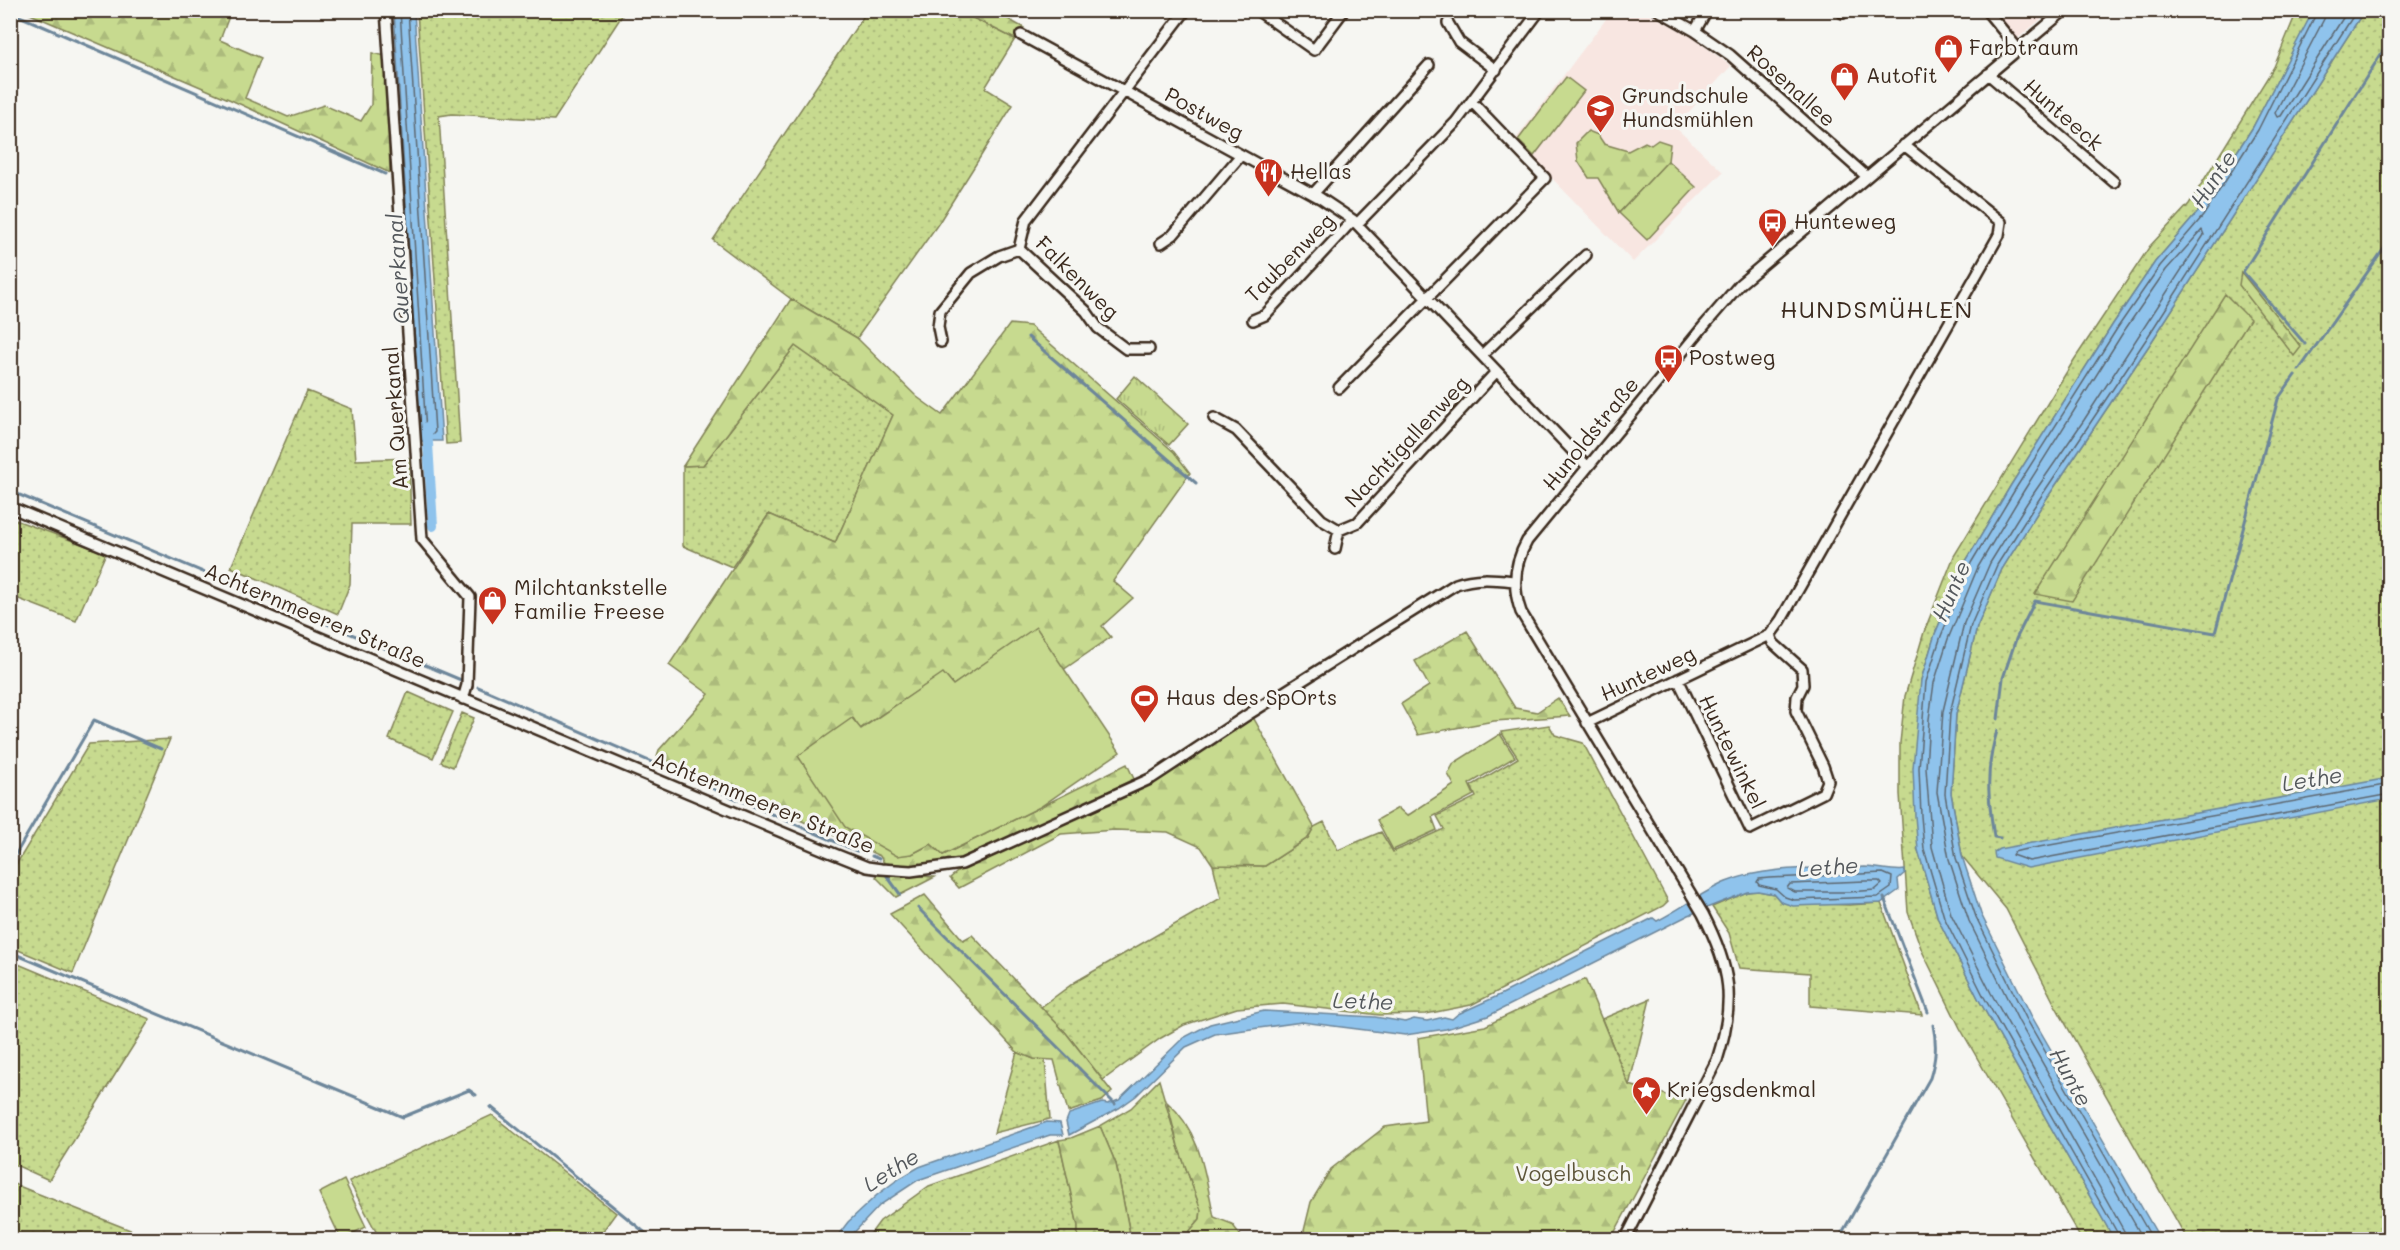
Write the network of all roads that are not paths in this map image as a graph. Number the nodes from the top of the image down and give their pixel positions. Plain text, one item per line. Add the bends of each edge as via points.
1 (386, 10) edge
2 (1186, 10) edge
3 (1257, 10) edge
4 (1344, 10) edge
5 (1540, 10) edge
6 (1658, 10) edge
7 (1707, 10) edge
8 (1986, 10) edge
9 (2065, 10) edge
10 (1448, 22) dead end
11 (1695, 31) junction
12 (1021, 35) dead end
13 (2018, 50) junction
14 (1429, 65) dead end
15 (1496, 70) junction
16 (1988, 74) junction
17 (1125, 92) junction
18 (1472, 102) junction
19 (1904, 145) junction
20 (1241, 155) junction
21 (1866, 176) junction
22 (2114, 182) dead end
23 (1313, 194) junction
24 (1355, 222) junction
25 (1161, 243) dead end
26 (1019, 249) junction
27 (1586, 255) dead end
28 (1428, 299) junction
29 (1253, 320) dead end
30 (941, 342) dead end
31 (1149, 349) dead end
32 (1482, 355) junction
33 (1496, 372) junction
34 (1339, 388) dead end
35 (1214, 418) dead end
36 (1587, 466) junction
37 (10, 507) edge
38 (1339, 530) junction
39 (1335, 549) dead end
40 (1514, 581) junction
41 (1770, 635) junction
42 (1678, 679) junction
43 (463, 699) junction
44 (1587, 723) junction
45 (1625, 1239) edge

1 - 43 street, Am Querkanal via 422,539 470,597 467,685
2 - 17 street, Falkenweg
3 - 4 street via 1314,50
5 - 15 street, Taubenweg
6 - 11 street, Rosenallee
7 - 11 street
8 - 13 street
9 - 13 street, Hunoldstraße
10 - 15 street via 1459,42
11 - 21 street, Rosenallee via 1730,55
12 - 17 street, Postweg
13 - 16 street, Hunoldstraße
14 - 23 street
15 - 18 street, Taubenweg
16 - 19 street, Hunoldstraße
16 - 22 street, Hunteeck
17 - 20 street, Postweg
17 - 26 street, Falkenweg via 1026,220
18 - 24 street, Taubenweg
18 - 28 street via 1545,178
19 - 21 street, Hunoldstraße
19 - 41 street via 2001,222 1999,236
20 - 23 street, Postweg
20 - 25 street via 1173,235
21 - 36 street, Hunoldstraße via 1740,284
23 - 24 street, Postweg
24 - 28 street, Postweg
24 - 29 street, Taubenweg via 1265,315
26 - 30 street via 971,273 940,311
26 - 31 street, Falkenweg via 1098,327 1126,349
27 - 32 street
28 - 32 street, Postweg
28 - 34 street
32 - 33 street, Postweg
33 - 36 street, Postweg
33 - 38 street, Nachtigallenweg via 1358,522
35 - 38 street, Nachtigallenweg via 1236,430 1323,520
36 - 40 street, Hunoldstraße via 1527,541
37 - 43 street, Achternmeerer Straße
38 - 39 street, Nachtigallenweg
40 - 43 street, Achternmeerer Straße via 1491,578 1456,584 1152,778 951,867 911,871 867,867
40 - 44 street, Hunoldstraße via 1521,612
41 - 42 street, Hunteweg
41 - 42 street, Huntewinkel via 1773,643 1802,669 1803,685 1796,711 1828,781 1823,793 1750,829
42 - 44 street, Hunteweg
44 - 45 street, Hunoldstraße via 1703,914 1724,963 1729,988 1727,1028 1717,1060

